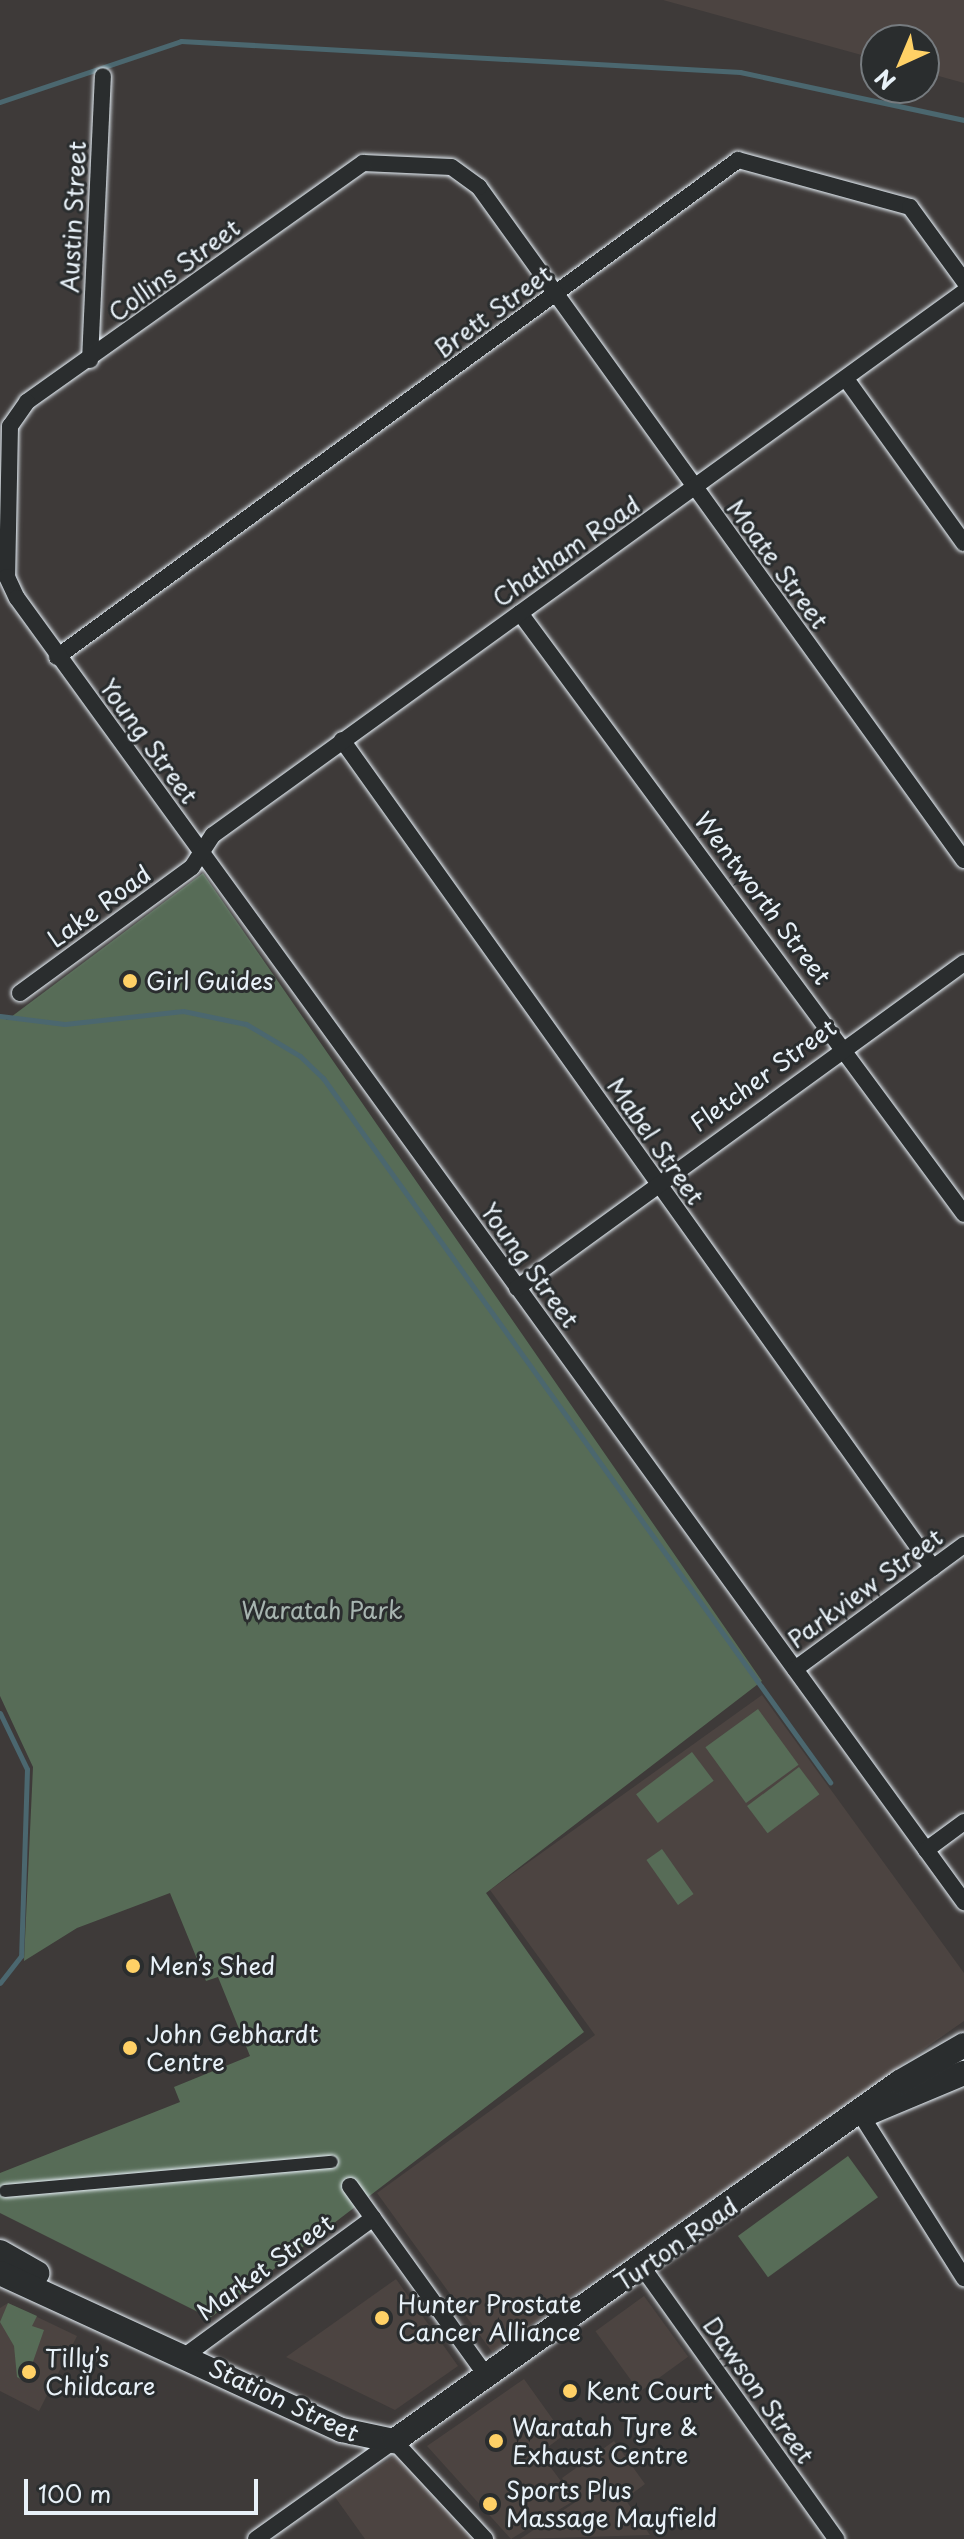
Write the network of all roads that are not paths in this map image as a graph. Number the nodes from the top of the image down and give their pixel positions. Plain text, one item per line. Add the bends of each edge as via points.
1 (103, 76) dead end
2 (964, 281) edge
3 (964, 292) edge
4 (555, 296) junction
5 (90, 360) junction
6 (846, 379) junction
7 (693, 489) junction
8 (964, 543) edge
9 (520, 613) junction
10 (57, 657) junction
11 (342, 740) junction
12 (202, 853) junction
13 (964, 860) edge
14 (964, 963) edge
15 (20, 993) dead end
16 (842, 1047) junction
17 (655, 1182) junction
18 (964, 1214) edge
19 (517, 1288) junction
20 (964, 1545) edge
21 (933, 1568) junction
22 (795, 1669) junction
23 (964, 1822) edge
24 (926, 1850) junction
25 (964, 1902) edge
26 (964, 2045) edge
27 (964, 2073) edge
28 (861, 2115) junction
29 (332, 2162) dead end
30 (350, 2186) dead end
31 (5, 2191) dead end
32 (373, 2218) junction
33 (0, 2252) edge
34 (643, 2268) junction
35 (0, 2273) edge
36 (964, 2278) edge
37 (186, 2355) junction
38 (487, 2377) junction
39 (394, 2441) junction
40 (256, 2539) edge
41 (485, 2539) edge
42 (836, 2539) edge

1 - 5 street, Austin Street
2 - 4 street, Brett Street via 910,207 738,160
3 - 6 street, Chatham Road
4 - 5 street, Collins Street via 466,174 451,167 363,163
4 - 7 street, Moate Street
4 - 10 street, Brett Street
5 - 10 street, Collins Street via 27,402 10,426 7,577
6 - 7 street, Chatham Road
6 - 8 street
7 - 9 street, Chatham Road
7 - 13 street, Moate Street
9 - 11 street, Chatham Road
9 - 16 street, Wentworth Street
10 - 12 street, Young Street
11 - 12 street, Chatham Road via 213,835
11 - 17 street, Mabel Street
12 - 15 street, Lake Road
12 - 19 street, Young Street
14 - 16 street, Fletcher Street
16 - 17 street, Fletcher Street
16 - 18 street, Wentworth Street
17 - 19 street, Fletcher Street
17 - 21 street, Mabel Street
19 - 22 street, Young Street
20 - 21 street, Parkview Street
21 - 22 street, Parkview Street
22 - 24 street, Young Street
23 - 24 street
24 - 25 street, Young Street
26 - 28 main road, Turton Road
27 - 28 main road, Turton Road
28 - 34 main road, Turton Road
28 - 36 street via 909,2201
29 - 31 street
30 - 32 street
32 - 37 street, Market Street
32 - 38 street
33 - 37 main road, Station Street
34 - 38 main road, Turton Road
34 - 42 street, Dawson Street
35 - 37 main road, Station Street
37 - 39 main road, Station Street via 356,2436
38 - 39 main road, Turton Road
39 - 40 street, Turton Road
39 - 41 street, Station Street

